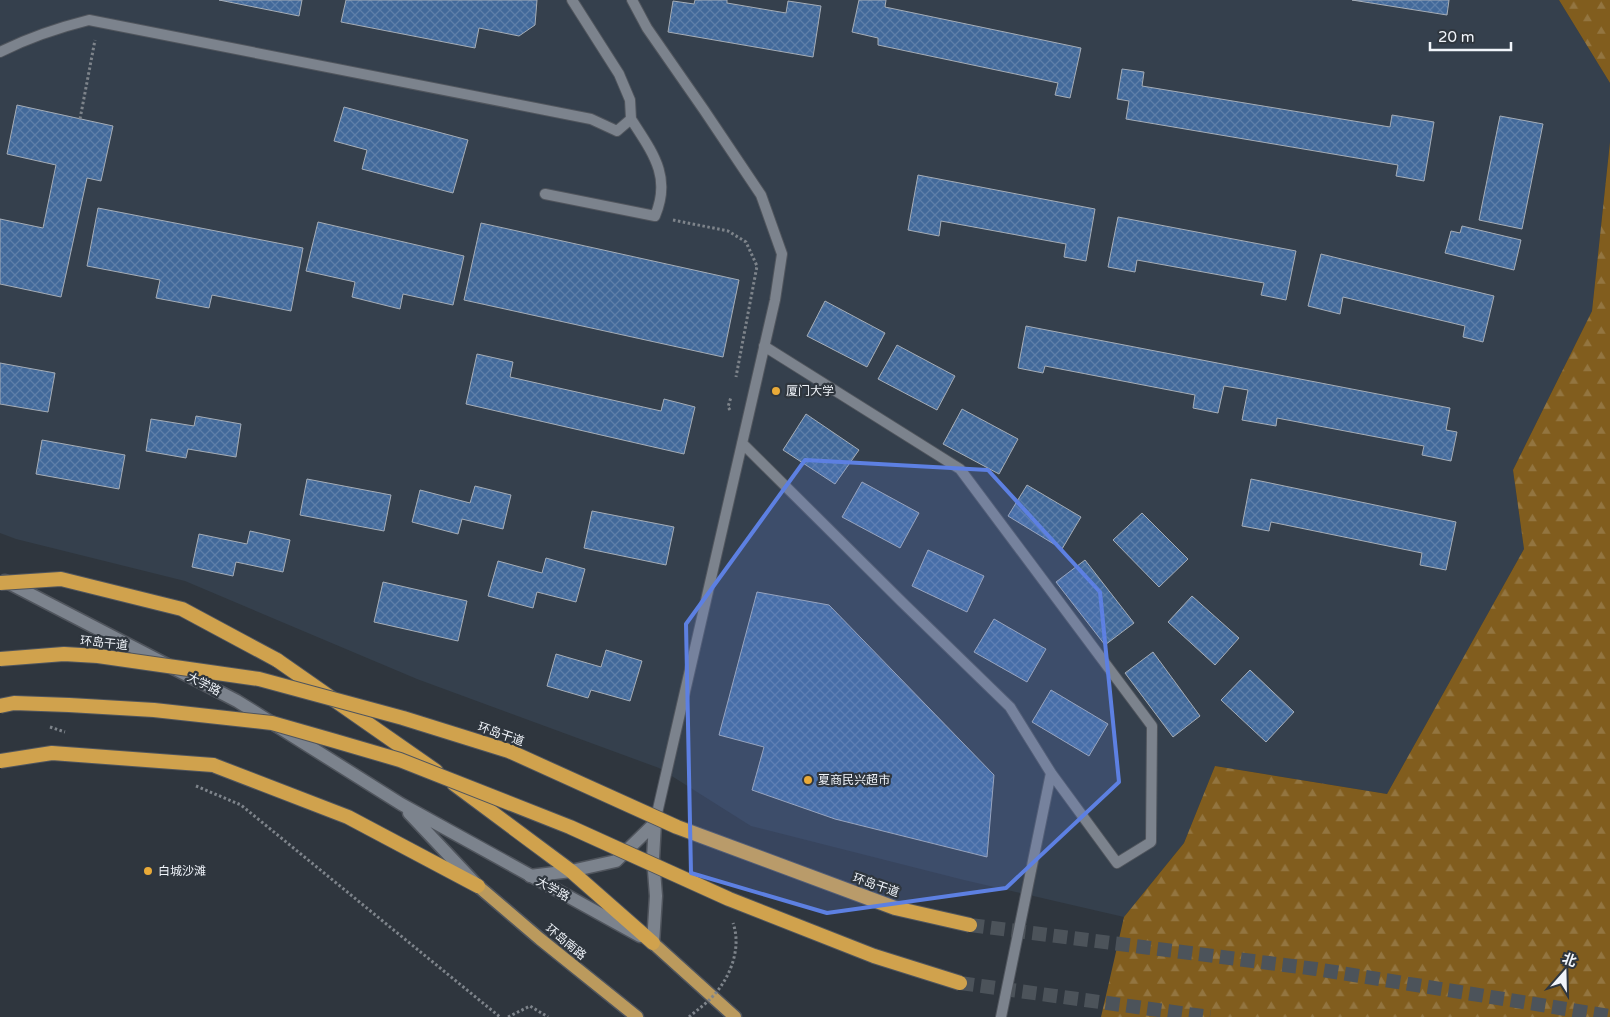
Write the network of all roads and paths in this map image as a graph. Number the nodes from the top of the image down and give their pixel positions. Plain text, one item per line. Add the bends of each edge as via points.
1 (572, 0) edge
2 (632, 0) edge
3 (98, 22) junction
4 (0, 52) edge
5 (80, 119) dead end
6 (630, 119) junction
7 (546, 194) dead end
8 (655, 216) junction
9 (764, 346) junction
10 (734, 386) dead end
11 (732, 393) dead end
12 (742, 443) junction
13 (0, 578) edge
14 (0, 583) edge
15 (0, 659) edge
16 (0, 706) edge
17 (42, 724) dead end
18 (68, 734) dead end
19 (0, 761) edge
20 (1051, 773) junction
21 (195, 786) dead end
22 (401, 804) junction
23 (655, 822) junction
24 (571, 871) junction
25 (530, 876) junction
26 (478, 886) junction
27 (726, 918) dead end
28 (970, 925) tunnel mouth
29 (653, 943) junction
30 (960, 983) tunnel mouth
31 (500, 1017) edge
32 (508, 1017) edge
33 (548, 1017) edge
34 (637, 1017) edge
35 (689, 1017) edge
36 (736, 1017) edge
37 (1001, 1017) edge

1 - 6 lane via 619,74 630,100
2 - 9 lane via 761,195 782,254
3 - 4 lane via 89,20 60,27 26,38
3 - 5 path
3 - 6 lane via 591,119 617,130
6 - 8 lane via 652,152 663,182 661,203
7 - 8 lane
8 - 10 path via 728,231 746,242 757,266
9 - 12 lane
9 - 20 lane via 960,470 1152,726 1151,842 1117,863
11 - 12 path via 728,407
12 - 20 lane via 1010,706
12 - 23 lane
13 - 22 street, 大学路 via 237,701
14 - 24 highway, bridge via 62,579 182,609 277,660 453,782
15 - 28 highway, 环岛干道, bridge via 64,654 98,656 269,681 509,751 686,830 895,908
16 - 30 highway, bridge via 14,703 69,704 154,710 272,723 335,740 400,760 544,816 729,899 864,952
17 - 18 path
19 - 26 highway, bridge via 52,753 213,765 348,817
20 - 37 lane
21 - 31 path via 240,805
22 - 25 street, 大学路
22 - 26 street, 大学路
23 - 24 street via 616,861
23 - 29 street
24 - 25 street
24 - 29 highway
25 - 29 street, 大学路
26 - 34 main road, 环岛南路
27 - 35 path, bridge via 734,924 736,947 729,974 713,996
29 - 36 main road
32 - 33 path via 530,1006

